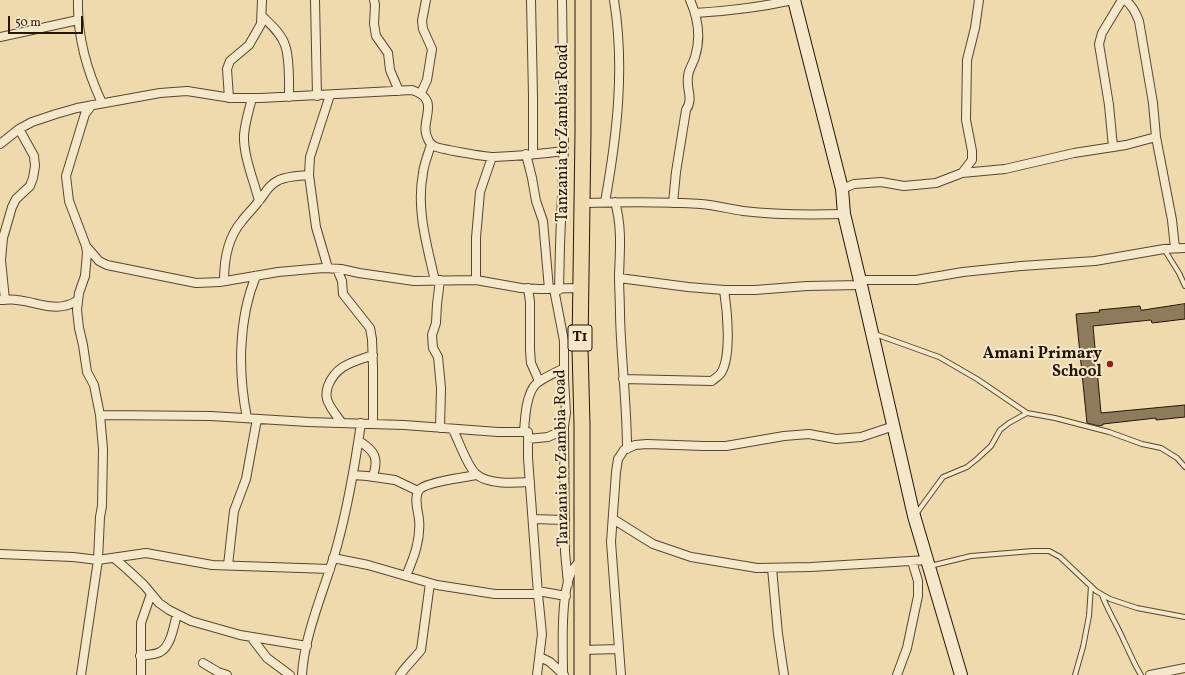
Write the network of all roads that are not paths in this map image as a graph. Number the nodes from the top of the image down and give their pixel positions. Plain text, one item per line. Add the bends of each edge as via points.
1 (78, 0) edge
2 (262, 0) edge
3 (315, 0) edge
4 (374, 0) edge
5 (426, 0) edge
6 (532, 0) edge
7 (562, 0) edge
8 (582, 0) edge
9 (614, 0) edge
10 (690, 0) edge
11 (794, 0) edge
12 (979, 0) edge
13 (1126, 1) edge
14 (695, 13) junction
15 (262, 16) junction
16 (78, 20) junction
17 (0, 37) edge
18 (399, 91) junction
19 (421, 93) junction
20 (317, 96) junction
21 (330, 96) junction
22 (289, 97) junction
23 (229, 98) junction
24 (252, 98) junction
25 (102, 103) junction
26 (92, 105) junction
27 (19, 128) junction
28 (1156, 137) junction
29 (0, 144) edge
30 (432, 144) junction
31 (1113, 147) junction
32 (564, 151) junction
33 (530, 154) junction
34 (492, 157) junction
35 (962, 173) junction
36 (309, 175) junction
37 (842, 189) junction
38 (259, 201) junction
39 (605, 202) junction
40 (615, 202) junction
41 (581, 203) junction
42 (673, 203) junction
43 (844, 214) junction
44 (86, 246) junction
45 (1175, 248) junction
46 (1185, 248) edge
47 (1164, 249) junction
48 (328, 268) junction
49 (337, 269) junction
50 (1185, 272) edge
51 (1179, 273) junction
52 (256, 276) junction
53 (619, 278) junction
54 (438, 280) junction
55 (476, 280) junction
56 (224, 281) junction
57 (861, 283) junction
58 (1185, 286) edge
59 (528, 288) junction
60 (580, 288) junction
61 (554, 289) junction
62 (724, 290) junction
63 (3, 300) edge
64 (78, 300) junction
65 (872, 334) junction
66 (373, 355) junction
67 (564, 368) junction
68 (623, 379) junction
69 (539, 381) junction
70 (1027, 413) junction
71 (100, 415) junction
72 (247, 418) junction
73 (257, 419) junction
74 (342, 423) junction
75 (361, 423) junction
76 (373, 424) junction
77 (564, 426) junction
78 (894, 426) junction
79 (440, 428) junction
80 (453, 430) junction
81 (526, 436) junction
82 (359, 441) junction
83 (627, 449) junction
84 (1185, 467) edge
85 (477, 474) junction
86 (353, 475) junction
87 (373, 476) junction
88 (530, 482) junction
89 (418, 491) junction
90 (914, 516) junction
91 (613, 519) junction
92 (533, 520) junction
93 (565, 520) junction
94 (0, 554) edge
95 (114, 558) junction
96 (333, 558) junction
97 (582, 559) junction
98 (98, 560) junction
99 (912, 561) junction
100 (928, 563) junction
101 (228, 565) junction
102 (330, 568) junction
103 (772, 568) junction
104 (406, 576) junction
105 (430, 583) junction
106 (568, 584) junction
107 (1091, 586) junction
108 (538, 592) junction
109 (150, 594) junction
110 (1102, 595) junction
111 (566, 596) junction
112 (177, 614) junction
113 (1185, 617) edge
114 (251, 637) junction
115 (307, 646) junction
116 (619, 649) junction
117 (582, 650) junction
118 (140, 656) junction
119 (540, 657) junction
120 (204, 663) dead end
121 (1185, 668) edge
122 (563, 674) edge
123 (81, 675) edge
124 (141, 675) edge
125 (227, 675) edge
126 (290, 675) edge
127 (302, 675) edge
128 (400, 675) edge
129 (537, 675) edge
130 (582, 675) edge
131 (621, 675) edge
132 (784, 675) edge
133 (897, 675) edge
134 (961, 675) edge
135 (1076, 675) edge
136 (1141, 675) edge
137 (1150, 675) edge

1 - 16 street
2 - 15 street
3 - 20 street
4 - 18 street via 376,36 388,53 390,70
5 - 19 street via 422,25 432,49 427,80
6 - 33 street via 533,96
7 - 32 street
8 - 41 highway, Tanzania to Zambia Road / T1
9 - 39 street via 620,78 613,157
10 - 14 street
11 - 14 street
11 - 37 street
12 - 35 street via 976,28 967,60 966,120 972,160
13 - 28 street via 1135,11 1139,22 1153,103
13 - 31 street via 1115,9 1099,44
14 - 42 street via 698,42 688,75 690,102 686,110
15 - 22 street via 285,45
15 - 23 street via 261,24 249,45 230,61 226,69
16 - 17 street
16 - 25 street via 93,84
18 - 19 street via 412,90
18 - 21 street
19 - 30 street via 428,106 425,130
20 - 21 street
20 - 22 street
21 - 36 street via 310,157
22 - 24 street
23 - 24 street
23 - 25 street via 187,91
24 - 38 street via 244,136 246,154
25 - 26 street
26 - 27 street via 56,114
26 - 44 street via 85,114 66,176 69,201
27 - 29 street
27 - 63 street via 34,156 35,166 30,186 16,199 12,207 3,238
28 - 31 street
28 - 45 street
30 - 34 street via 444,150
30 - 54 street via 423,173 420,204 425,240
31 - 35 street via 1005,169
32 - 33 street
32 - 61 street via 560,245
33 - 34 street
33 - 61 street via 536,201 543,221
34 - 55 street via 480,192
35 - 37 street via 936,183 904,186 881,182 854,184
36 - 38 street via 279,180 268,187
36 - 48 street via 316,227
37 - 43 street
38 - 56 street via 241,222 230,241
39 - 40 street
39 - 41 street
40 - 42 street
40 - 53 street via 620,234
41 - 60 highway, Tanzania to Zambia Road / T1
42 - 43 street via 702,204 777,214
43 - 57 street
44 - 56 street via 99,261 107,265 196,283
44 - 64 street via 86,276
45 - 46 street
45 - 47 street
47 - 51 lane
47 - 57 street via 1095,261 964,272 916,280
48 - 49 street
48 - 52 street
49 - 54 street via 394,279
49 - 66 street via 342,281 343,294 370,328
50 - 51 lane
51 - 58 lane
52 - 56 street
52 - 72 street via 244,319 241,370
53 - 62 street
53 - 68 street
54 - 55 street
54 - 79 street via 436,323 432,335 433,348 438,357 441,388
55 - 59 street
57 - 62 street
57 - 65 street
59 - 61 street
59 - 69 street via 531,363
60 - 61 street
60 - 97 highway, Tanzania to Zambia Road / T1
61 - 67 street via 564,341
62 - 68 street via 728,322 725,365 721,374 712,381
63 - 64 street via 61,307
64 - 71 street via 79,328 87,372 94,385
65 - 70 lane via 939,357
65 - 78 street
66 - 74 street via 345,365 332,376 327,398
66 - 76 street
67 - 69 street
67 - 77 street
68 - 83 street
69 - 81 street via 530,392 526,409
70 - 84 lane via 1109,432 1160,448 1177,458
70 - 90 lane via 1000,430 991,446 967,467 943,477
71 - 72 street
71 - 98 street via 103,449
72 - 73 street
73 - 74 street
73 - 101 street via 246,479 234,511
74 - 75 street
75 - 76 street
75 - 82 street
76 - 79 street
77 - 81 street via 559,432 548,437
77 - 93 street
78 - 83 street via 861,437 836,439 809,434 726,446 648,444 635,445
78 - 90 street
79 - 80 street
80 - 81 street
80 - 85 street
81 - 88 street
82 - 86 street
82 - 87 street via 375,454 376,469
83 - 91 street via 618,459
85 - 88 street via 494,481
85 - 89 street via 432,484
86 - 87 street
86 - 96 street
87 - 89 street via 395,480
88 - 92 street
89 - 104 street via 416,503 419,534 416,551
90 - 100 street
91 - 103 street via 653,544 691,557 757,568
91 - 116 street via 611,542
92 - 93 street
92 - 108 street
93 - 106 street
94 - 98 street
95 - 98 street
95 - 101 street via 146,553 212,565
95 - 109 street via 129,570
96 - 102 street
96 - 104 street
97 - 106 street via 572,572
97 - 117 highway, Tanzania to Zambia Road / T1
98 - 123 street
99 - 100 street
99 - 103 street
99 - 133 street via 918,580 918,596 907,648
100 - 107 lane via 970,556 1049,551 1060,557
100 - 134 street
101 - 102 street
102 - 115 street
103 - 132 street
104 - 105 street
105 - 108 street via 495,594
105 - 128 street via 421,650
106 - 111 street
107 - 110 lane
107 - 135 lane via 1089,616
108 - 111 street
108 - 119 street via 542,634
109 - 112 street
109 - 118 street via 141,623
110 - 113 lane via 1137,608
110 - 136 lane
111 - 122 street via 563,618
112 - 114 street via 191,621
112 - 118 street via 165,648 160,652
114 - 115 street
114 - 126 street via 267,658
115 - 127 street
116 - 117 street
116 - 131 street
117 - 130 highway, Tanzania to Zambia Road / T1
118 - 124 street
119 - 122 street
119 - 129 street
120 - 125 street
121 - 137 street

